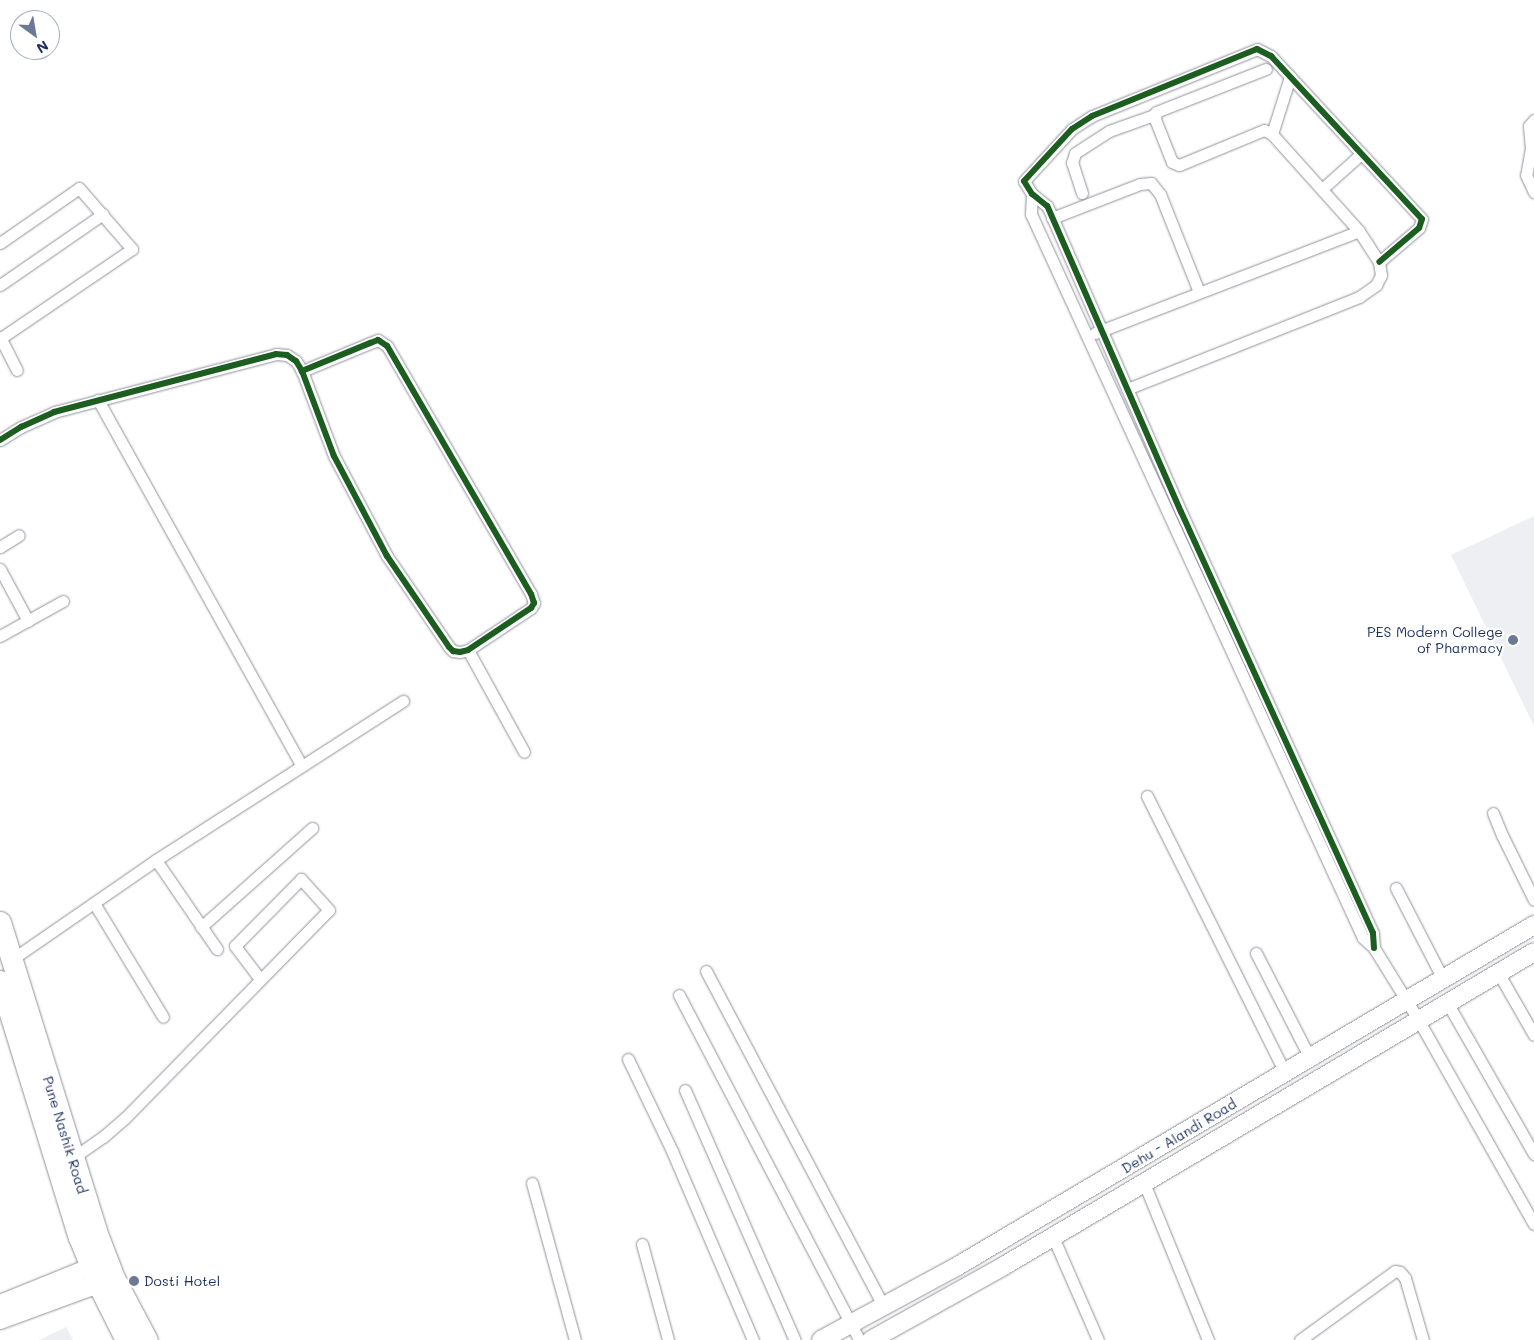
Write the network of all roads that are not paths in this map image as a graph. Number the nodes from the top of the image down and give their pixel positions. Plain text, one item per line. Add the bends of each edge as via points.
1 (1266, 69) dead end
2 (1290, 77) junction
3 (1154, 115) junction
4 (1534, 120) edge
5 (1272, 134) junction
6 (1361, 154) junction
7 (1322, 189) junction
8 (1534, 192) edge
9 (1082, 193) dead end
10 (1032, 194) junction
11 (103, 214) junction
12 (1052, 218) junction
13 (1359, 231) junction
14 (0, 244) edge
15 (1379, 262) junction
16 (0, 285) edge
17 (1199, 292) junction
18 (1101, 330) junction
19 (1088, 336) junction
20 (1, 341) edge
21 (17, 370) dead end
22 (302, 371) junction
23 (1127, 389) junction
24 (98, 400) junction
25 (0, 440) edge
26 (19, 535) dead end
27 (0, 547) edge
28 (0, 570) edge
29 (63, 601) dead end
30 (28, 621) junction
31 (0, 636) edge
32 (468, 650) junction
33 (403, 701) dead end
34 (524, 752) dead end
35 (302, 766) junction
36 (1147, 796) dead end
37 (1493, 813) dead end
38 (312, 828) dead end
39 (156, 860) junction
40 (1337, 870) junction
41 (1396, 888) dead end
42 (1534, 900) edge
43 (94, 903) junction
44 (0, 922) edge
45 (1534, 925) edge
46 (201, 927) junction
47 (217, 949) dead end
48 (1534, 952) edge
49 (1256, 953) dead end
50 (11, 960) junction
51 (706, 971) dead end
52 (1499, 974) junction
53 (260, 979) junction
54 (1443, 980) junction
55 (0, 981) edge
56 (679, 995) dead end
57 (1406, 1001) junction
58 (1448, 1004) junction
59 (163, 1016) dead end
60 (1418, 1021) junction
61 (1534, 1035) edge
62 (1310, 1058) junction
63 (628, 1059) dead end
64 (1285, 1073) junction
65 (685, 1090) dead end
66 (1534, 1154) edge
67 (72, 1159) junction
68 (532, 1183) dead end
69 (1144, 1183) junction
70 (1534, 1224) edge
71 (1053, 1237) junction
72 (642, 1244) dead end
73 (102, 1272) junction
74 (0, 1304) edge
75 (884, 1307) junction
76 (0, 1320) edge
77 (855, 1333) edge
78 (126, 1340) edge
79 (148, 1340) edge
80 (575, 1340) edge
81 (668, 1340) edge
82 (753, 1340) edge
83 (795, 1340) edge
84 (820, 1340) edge
85 (871, 1340) edge
86 (1098, 1340) edge
87 (1208, 1340) edge
88 (1300, 1340) edge
89 (1423, 1340) edge

1 - 3 street
2 - 5 street
2 - 6 street
2 - 10 street via 1271,56 1257,48 1092,116 1072,129 1024,181
3 - 5 street via 1176,165 1257,132 1264,130
3 - 9 street via 1110,132 1075,152 1072,163
4 - 8 street via 1529,126 1531,148 1526,175
5 - 7 street
6 - 7 street
6 - 15 street via 1422,219 1419,228
7 - 13 street
10 - 12 street via 1047,206
10 - 19 street via 1031,214
11 - 14 street via 79,188
11 - 16 street
11 - 20 street via 132,249
12 - 17 street via 1140,184 1151,183 1160,194
12 - 18 street
13 - 15 street
13 - 17 street
15 - 23 street via 1381,275 1376,285 1359,297
17 - 18 street
18 - 19 street
18 - 23 street
19 - 40 street
20 - 21 street
22 - 24 street via 287,354 276,354
22 - 32 street via 334,456 387,556 449,647 460,652
22 - 32 street via 378,340 388,346 534,602 526,613
23 - 40 street
24 - 25 street via 54,412
24 - 35 street
26 - 27 street
28 - 30 street
29 - 30 street
30 - 31 street
32 - 34 street
33 - 35 street
35 - 39 street
36 - 64 street
37 - 42 street
38 - 46 street
39 - 43 street
39 - 46 street
40 - 57 street via 1363,938 1374,948
41 - 54 street
43 - 50 street
43 - 59 street
44 - 50 highway, Pune Nashik Road
45 - 54 main road, Dehu - Alandi Road
46 - 47 street
48 - 52 main road, Dehu - Alandi Road
49 - 62 street
50 - 67 highway, Pune Nashik Road
51 - 75 street
52 - 58 main road, Dehu - Alandi Road
52 - 61 street
53 - 53 street via 329,910 301,879 235,946
53 - 67 street via 125,1118
54 - 57 main road, Dehu - Alandi Road
55 - 73 highway, Pune Nashik Road via 42,1122
56 - 77 street
57 - 60 street
57 - 62 main road, Dehu - Alandi Road
58 - 60 main road, Dehu - Alandi Road
58 - 66 street
60 - 69 main road, Dehu - Alandi Road
60 - 70 street
62 - 64 main road, Dehu - Alandi Road
63 - 82 street via 672,1151
64 - 75 main road, Dehu - Alandi Road
65 - 83 street
67 - 73 highway, Pune Nashik Road
68 - 80 street
69 - 71 main road, Dehu - Alandi Road
69 - 87 street
71 - 85 main road, Dehu - Alandi Road
71 - 86 street
72 - 81 street
73 - 74 main road
73 - 76 main road
73 - 78 highway, Pune Nashik Road
73 - 79 highway, Pune Nashik Road
75 - 77 main road, Dehu - Alandi Road
77 - 84 main road, Dehu - Alandi Road
88 - 89 street via 1395,1271 1405,1278

